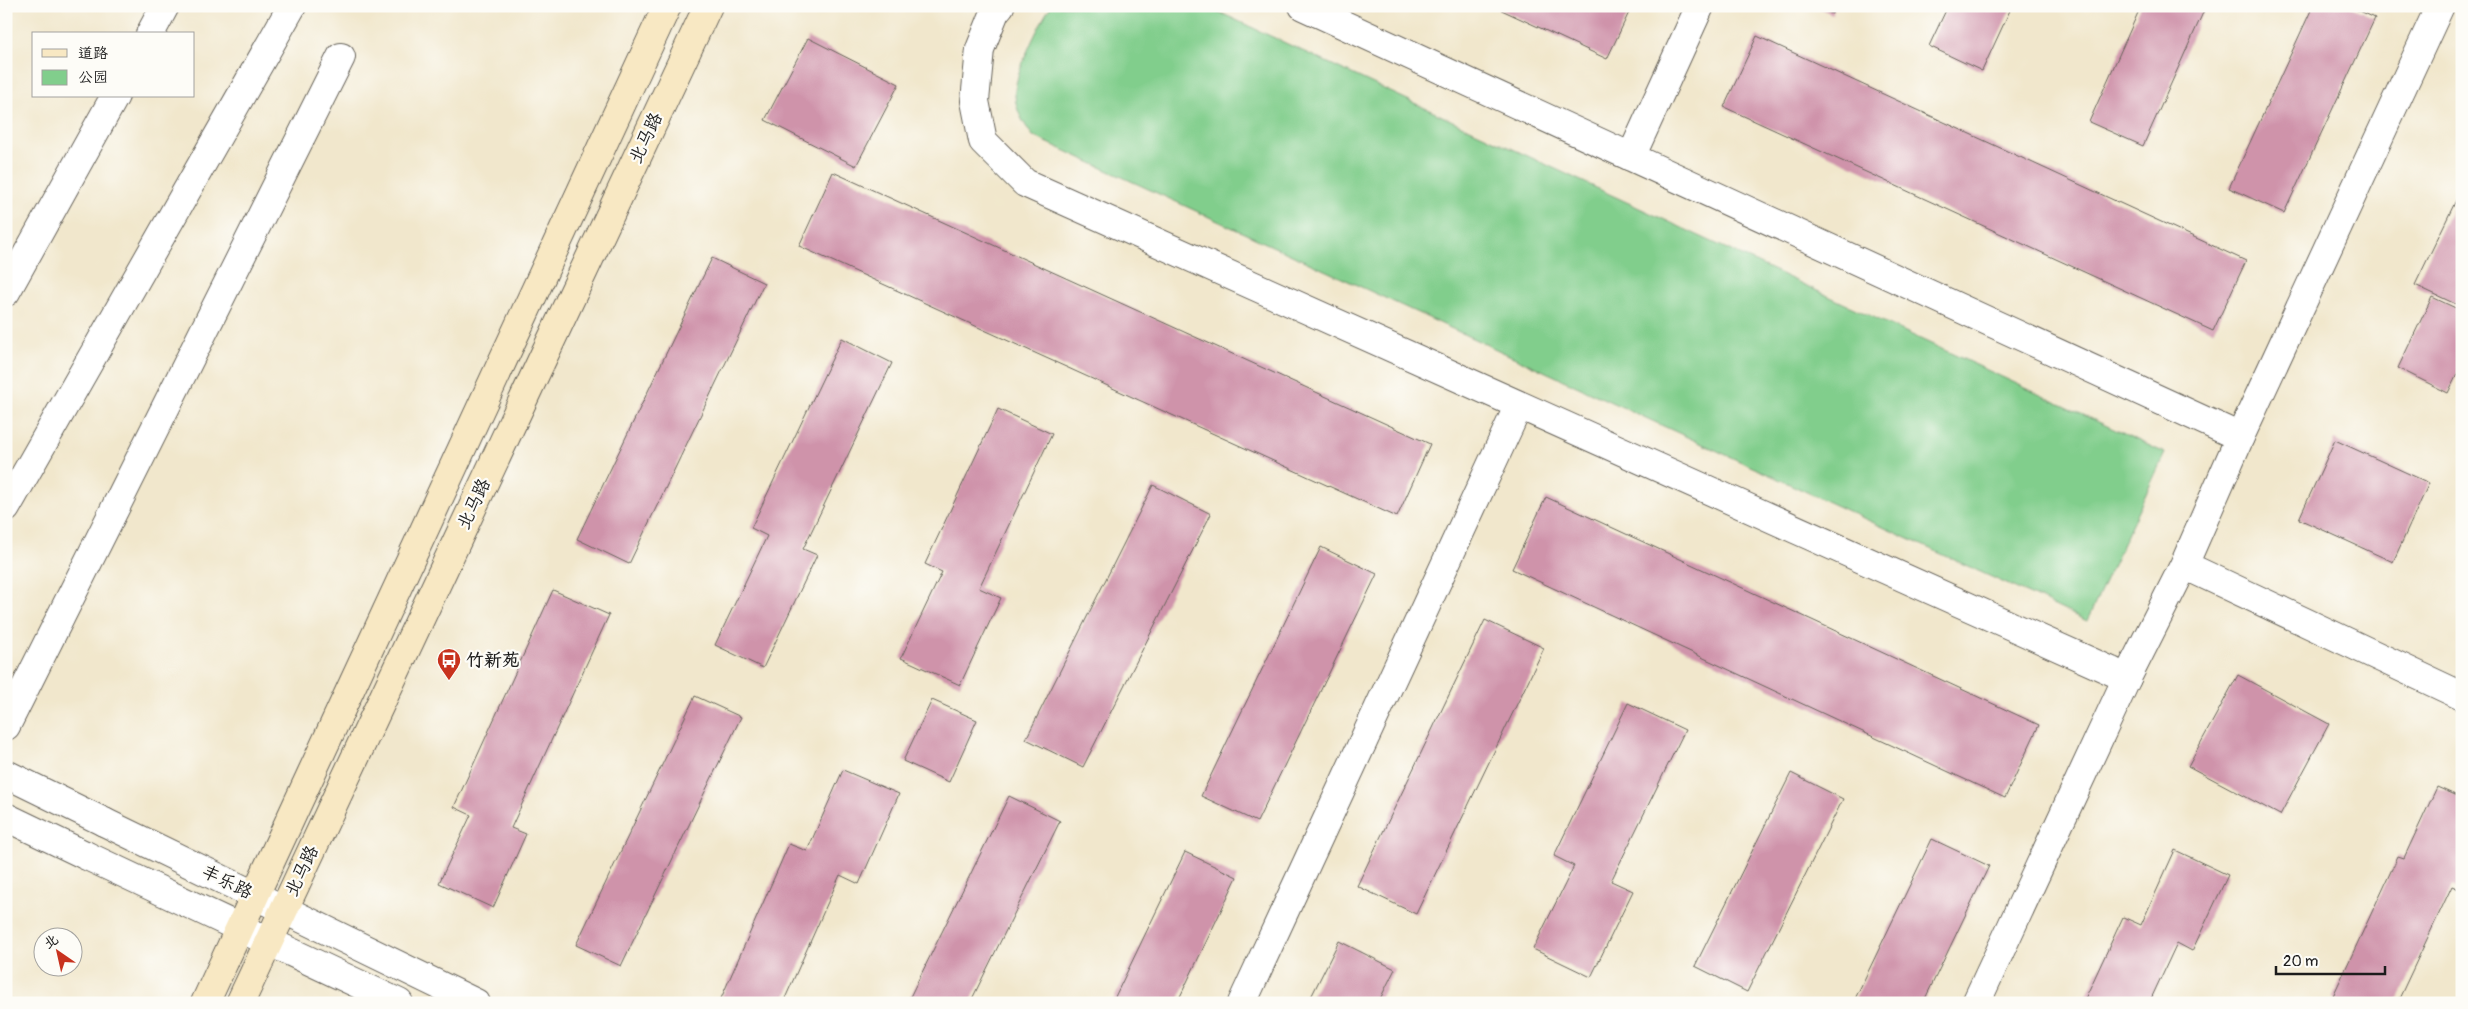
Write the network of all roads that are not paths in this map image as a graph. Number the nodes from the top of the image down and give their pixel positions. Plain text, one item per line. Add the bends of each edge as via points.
1 (165, 6) edge
2 (292, 6) edge
3 (666, 6) edge
4 (708, 6) edge
5 (1304, 6) edge
6 (1700, 6) edge
7 (2440, 6) edge
8 (993, 8) edge
9 (151, 32) edge
10 (341, 57) dead end
11 (114, 98) edge
12 (1631, 157) junction
13 (6, 292) edge
14 (1519, 405) junction
15 (2240, 438) junction
16 (6, 508) edge
17 (2184, 565) junction
18 (2127, 678) junction
19 (2462, 696) edge
20 (6, 726) edge
21 (6, 774) edge
22 (6, 817) edge
23 (254, 896) junction
24 (283, 910) junction
25 (239, 927) junction
26 (269, 942) junction
27 (205, 1003) edge
28 (240, 1003) edge
29 (399, 1003) edge
30 (476, 1003) edge
31 (1242, 1003) edge
32 (1976, 1003) edge

1 - 9 street
2 - 16 street
3 - 23 main road, 北马路
4 - 24 main road, 北马路
5 - 12 street
6 - 12 street
7 - 15 street
8 - 14 street via 980,49 975,101 983,141 1025,183
10 - 20 street
11 - 13 street
12 - 15 street
14 - 18 street
14 - 31 street
15 - 17 street
17 - 18 street
17 - 19 street
18 - 32 street
21 - 23 street, 丰乐路
22 - 25 street, 丰乐路
23 - 24 street, 丰乐路
23 - 25 main road, 北马路
24 - 26 main road, 北马路
24 - 30 street, 丰乐路
25 - 26 street, 丰乐路
25 - 27 main road, 北马路
26 - 28 main road, 北马路
26 - 29 street, 丰乐路

